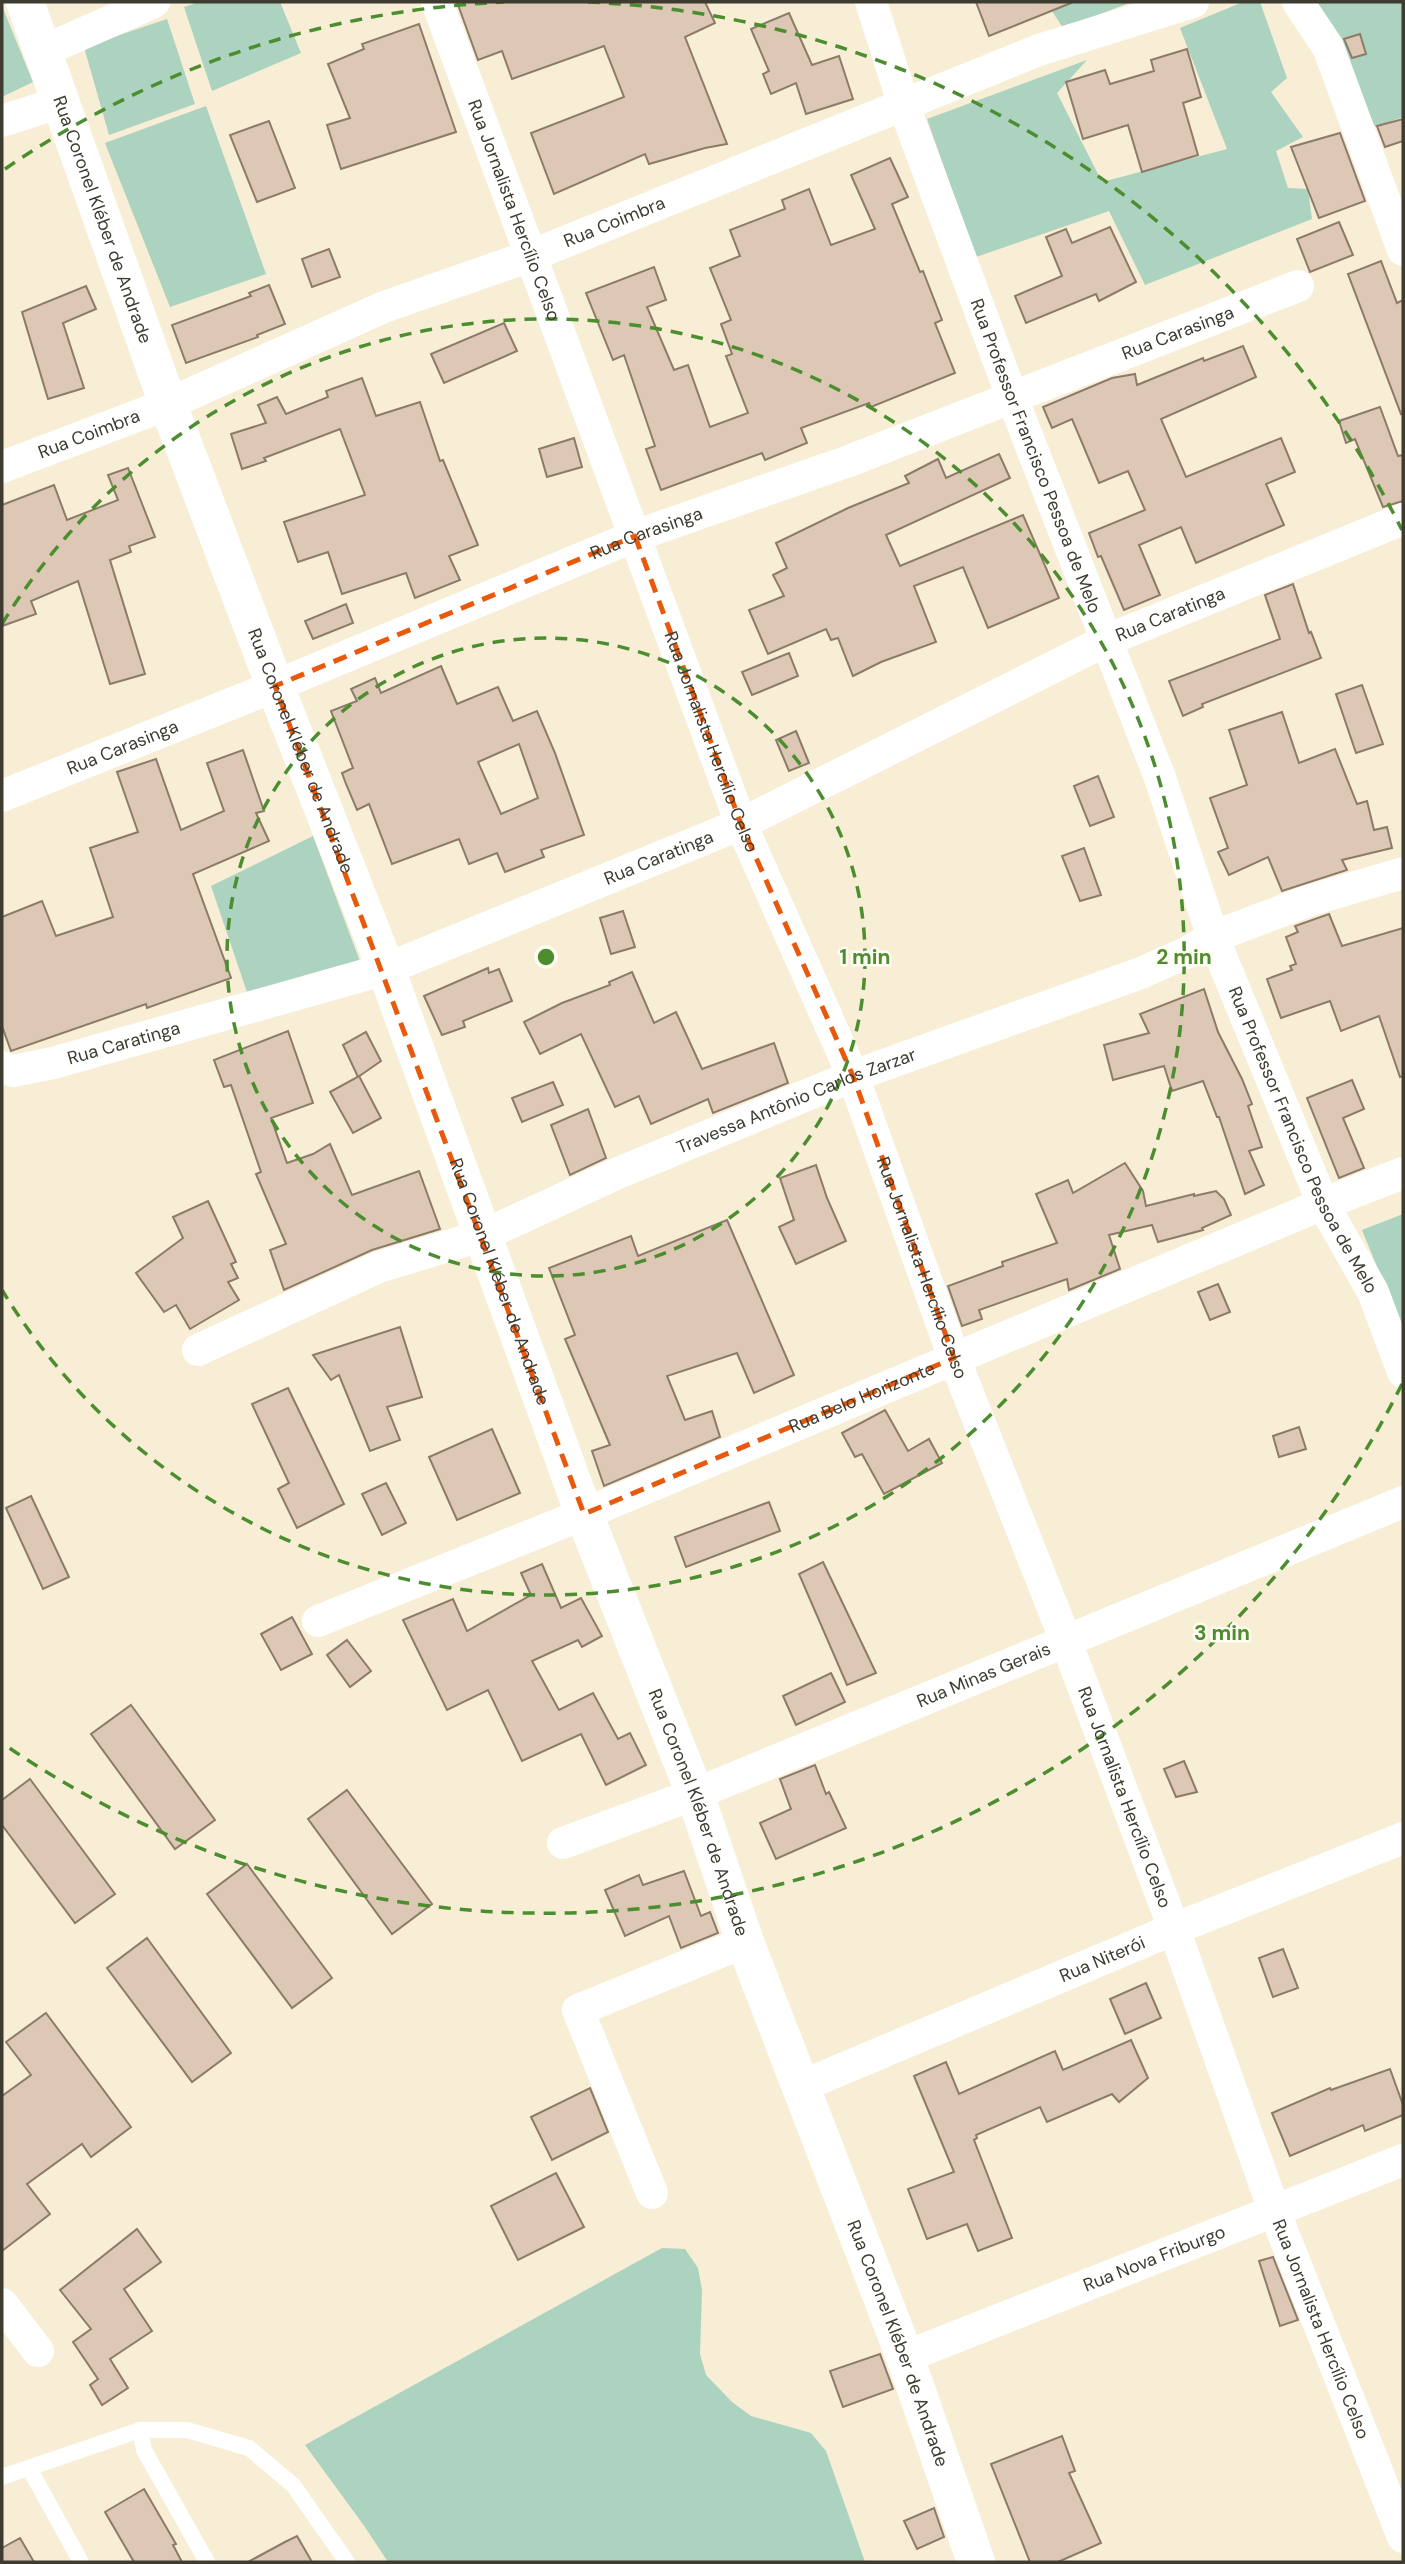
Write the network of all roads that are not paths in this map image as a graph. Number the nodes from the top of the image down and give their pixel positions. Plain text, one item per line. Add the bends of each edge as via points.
1 (25, 2) edge
2 (154, 2) edge
3 (437, 2) edge
4 (871, 2) edge
5 (1193, 2) edge
6 (1298, 2) edge
7 (43, 51) junction
8 (61, 102) junction
9 (904, 106) junction
10 (2, 121) edge
11 (1401, 237) edge
12 (530, 256) junction
13 (1298, 286) dead end
14 (1012, 397) junction
15 (168, 404) junction
16 (2, 467) edge
17 (1403, 519) edge
18 (635, 536) junction
19 (1105, 640) junction
20 (275, 686) junction
21 (2, 796) edge
22 (741, 824) junction
23 (1403, 873) edge
24 (1213, 937) junction
25 (386, 969) junction
26 (2, 1067) edge
27 (853, 1076) junction
28 (1403, 1173) edge
29 (1323, 1204) junction
30 (484, 1235) junction
31 (198, 1350) dead end
32 (954, 1358) junction
33 (1403, 1372) edge
34 (1403, 1502) edge
35 (584, 1514) junction
36 (318, 1621) dead end
37 (1066, 1641) junction
38 (695, 1794) junction
39 (1403, 1838) edge
40 (563, 1843) dead end
41 (1174, 1928) junction
42 (746, 1942) junction
43 (802, 2086) junction
44 (1403, 2160) edge
45 (652, 2193) dead end
46 (1274, 2210) junction
47 (2, 2304) edge
48 (38, 2351) dead end
49 (905, 2357) junction
50 (140, 2430) junction
51 (29, 2468) junction
52 (2, 2477) edge
53 (1403, 2537) edge
54 (81, 2562) edge
55 (207, 2562) edge
56 (347, 2562) edge
57 (976, 2562) edge

1 - 7 main road, Rua Coronel Kléber de Andrade
2 - 7 street
3 - 12 street, Rua Jornalista Hercílio Celso
4 - 9 street, Rua Professor Francisco Pessoa de Melo
5 - 9 street, Rua Coimbra via 1039,50
6 - 11 street via 1328,47
7 - 8 main road, Rua Coronel Kléber de Andrade
8 - 10 street
8 - 15 main road, Rua Coronel Kléber de Andrade
9 - 12 street, Rua Coimbra
9 - 14 street, Rua Professor Francisco Pessoa de Melo
12 - 15 street, Rua Coimbra via 384,307
12 - 18 street, Rua Jornalista Hercílio Celso
13 - 14 street, Rua Carasinga
14 - 18 street, Rua Carasinga via 849,461
14 - 19 street, Rua Professor Francisco Pessoa de Melo
15 - 16 street, Rua Coimbra
15 - 20 main road, Rua Coronel Kléber de Andrade
17 - 19 street, Rua Caratinga
18 - 20 street, Rua Carasinga
18 - 22 street, Rua Jornalista Hercílio Celso
19 - 22 street, Rua Caratinga
19 - 24 street, Rua Professor Francisco Pessoa de Melo via 1160,778
20 - 21 street, Rua Carasinga
20 - 25 main road, Rua Coronel Kléber de Andrade
22 - 25 street, Rua Caratinga
22 - 27 street, Rua Jornalista Hercílio Celso
23 - 24 street, Travessa Antônio Carlos Zarzar via 1308,901
24 - 27 street, Travessa Antônio Carlos Zarzar via 1141,973
24 - 29 street, Rua Professor Francisco Pessoa de Melo
25 - 26 street, Rua Caratinga via 52,1063 13,1071
25 - 30 main road, Rua Coronel Kléber de Andrade
27 - 30 street, Travessa Antônio Carlos Zarzar via 618,1173
27 - 32 street, Rua Jornalista Hercílio Celso
28 - 29 street, Rua Belo Horizonte
29 - 32 street, Rua Belo Horizonte
29 - 33 street, Rua Professor Francisco Pessoa de Melo via 1373,1292
30 - 31 street, Travessa Antônio Carlos Zarzar via 379,1267
30 - 35 main road, Rua Coronel Kléber de Andrade
32 - 35 street, Rua Belo Horizonte
32 - 37 street, Rua Jornalista Hercílio Celso
34 - 37 street, Rua Minas Gerais
35 - 36 street, Rua Belo Horizonte
35 - 38 main road, Rua Coronel Kléber de Andrade
37 - 38 street, Rua Minas Gerais
37 - 41 street, Rua Jornalista Hercílio Celso
38 - 40 street, Rua Minas Gerais
38 - 42 main road, Rua Coronel Kléber de Andrade
39 - 41 street, Rua Niterói
41 - 43 street, Rua Niterói
41 - 46 street, Rua Jornalista Hercílio Celso
42 - 43 main road, Rua Coronel Kléber de Andrade
42 - 45 street via 578,2010
43 - 49 main road, Rua Coronel Kléber de Andrade
44 - 46 street, Rua Nova Friburgo
46 - 49 street, Rua Nova Friburgo
46 - 53 street, Rua Jornalista Hercílio Celso
47 - 48 street
49 - 57 main road, Rua Coronel Kléber de Andrade
50 - 51 lane
50 - 55 lane via 144,2450
50 - 56 lane via 187,2430 249,2448 293,2485
51 - 52 lane
51 - 54 lane

